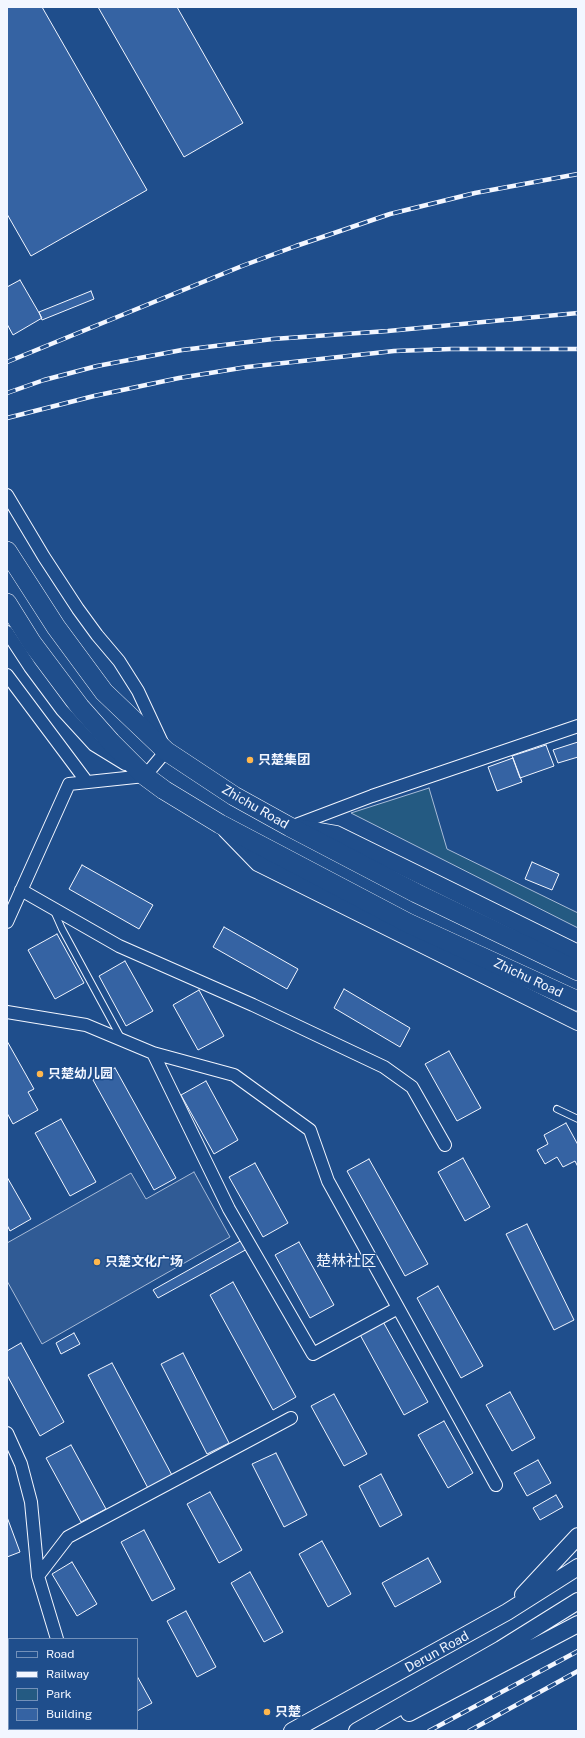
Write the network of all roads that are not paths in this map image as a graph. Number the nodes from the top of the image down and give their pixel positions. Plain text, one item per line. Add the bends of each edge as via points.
1 (7, 495) edge
2 (7, 551) edge
3 (7, 603) edge
4 (7, 632) edge
5 (7, 675) edge
6 (578, 726) edge
7 (166, 751) junction
8 (145, 776) junction
9 (87, 782) junction
10 (220, 824) junction
11 (290, 826) junction
12 (21, 890) junction
13 (53, 908) junction
14 (7, 922) edge
15 (578, 965) edge
16 (571, 998) edge
17 (7, 1012) edge
18 (578, 1022) edge
19 (121, 1039) junction
20 (153, 1053) junction
21 (557, 1109) dead end
22 (578, 1120) edge
23 (445, 1145) dead end
24 (398, 1308) junction
25 (291, 1418) dead end
26 (7, 1433) edge
27 (496, 1485) dead end
28 (578, 1536) edge
29 (578, 1553) edge
30 (578, 1567) edge
31 (38, 1576) junction
32 (541, 1590) junction
33 (578, 1601) edge
34 (507, 1612) junction
35 (578, 1613) edge
36 (578, 1624) edge
37 (57, 1638) edge
38 (292, 1731) edge
39 (357, 1731) edge
40 (374, 1731) edge

1 - 7 street via 78,609 119,661 138,691
2 - 7 highway, Zhichu Road via 56,627 104,692
3 - 8 highway, Zhichu Road via 32,644 80,707
4 - 8 street via 58,704 94,745
5 - 9 street
6 - 11 street
7 - 8 street
7 - 11 highway, Zhichu Road via 234,796
8 - 9 street
8 - 10 highway, Zhichu Road
9 - 12 street via 69,784
10 - 16 highway, Zhichu Road via 408,923
10 - 18 main road via 258,863
11 - 15 highway, Zhichu Road via 416,892
12 - 13 street
12 - 14 street
13 - 19 lane
13 - 23 street via 119,946 254,1005 384,1067 412,1087
17 - 19 street via 86,1025
19 - 20 street
20 - 24 street via 234,1075 310,1130 328,1181
20 - 24 street via 229,1209 313,1354
21 - 22 lane
24 - 27 street
25 - 31 street via 68,1537
26 - 31 street via 21,1464 31,1502
28 - 34 main road
29 - 32 main road
30 - 32 main road, Derun Road
31 - 37 street
32 - 34 main road, Derun Road
33 - 39 main road
34 - 38 main road, Derun Road
35 - 39 main road
36 - 40 main road

